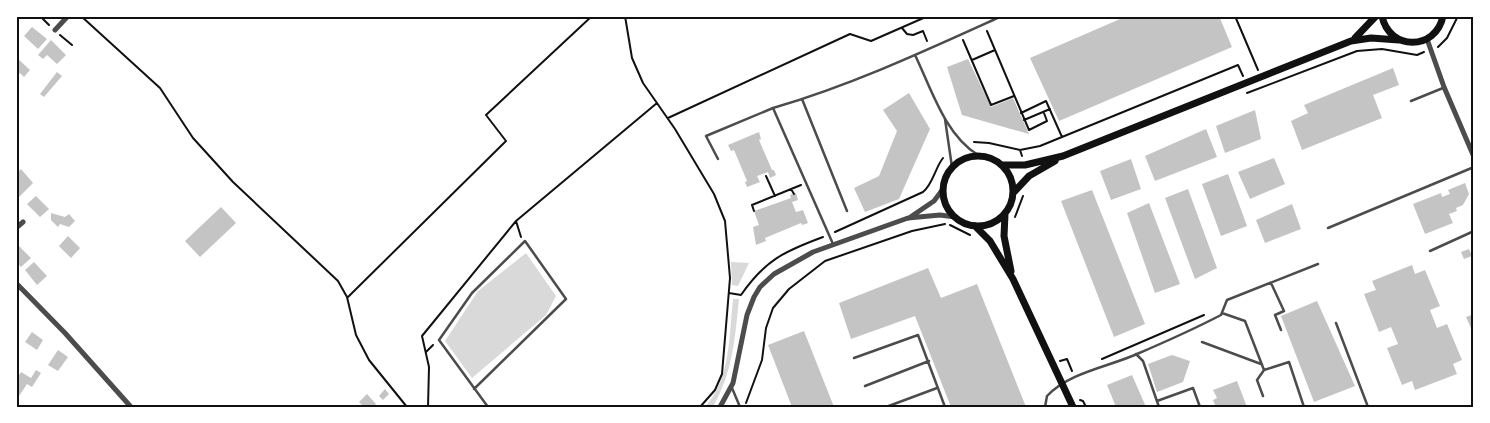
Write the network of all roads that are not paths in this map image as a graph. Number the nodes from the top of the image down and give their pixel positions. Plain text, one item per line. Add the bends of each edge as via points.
1 (68, 16) edge
2 (1002, 16) edge
3 (1376, 16) edge
4 (1382, 16) edge
5 (1444, 16) edge
6 (55, 30) dead end
7 (1428, 39) junction
8 (1399, 40) junction
9 (1351, 41) junction
10 (914, 55) junction
11 (1444, 87) junction
12 (802, 99) junction
13 (1411, 101) dead end
14 (773, 108) junction
15 (945, 118) junction
16 (978, 155) junction
17 (1061, 157) junction
18 (1474, 157) edge
19 (718, 159) dead end
20 (1003, 165) junction
21 (952, 167) junction
22 (1474, 168) edge
23 (943, 189) junction
24 (1014, 192) junction
25 (847, 211) dead end
26 (1004, 214) junction
27 (955, 217) junction
28 (908, 218) junction
29 (23, 222) dead end
30 (975, 226) junction
31 (16, 228) edge
32 (1328, 228) dead end
33 (1474, 231) edge
34 (834, 245) junction
35 (1430, 251) dead end
36 (1318, 264) dead end
37 (1013, 279) junction
38 (1271, 282) junction
39 (16, 283) edge
40 (1222, 313) junction
41 (1336, 323) dead end
42 (1281, 330) dead end
43 (1202, 342) dead end
44 (1136, 354) junction
45 (854, 358) dead end
46 (929, 361) junction
47 (1262, 364) junction
48 (1264, 370) junction
49 (1065, 382) junction
50 (732, 386) junction
51 (865, 386) dead end
52 (937, 388) junction
53 (474, 389) junction
54 (1263, 396) dead end
55 (1157, 401) junction
56 (131, 407) edge
57 (488, 407) edge
58 (720, 407) edge
59 (740, 407) edge
60 (886, 407) edge
61 (945, 407) edge
62 (1045, 407) edge
63 (1073, 407) edge
64 (1159, 407) edge
65 (1200, 407) edge
66 (1304, 407) edge
67 (1368, 407) edge

1 - 6 street
2 - 10 lane
3 - 9 main road
4 - 8 main road via 1387,29
5 - 7 main road via 1438,30
7 - 8 main road via 1415,43
7 - 11 street
8 - 9 main road via 1371,38
9 - 17 main road
10 - 12 lane
10 - 15 lane
11 - 13 lane
11 - 18 street
12 - 14 lane
12 - 25 lane
14 - 19 lane via 706,136
14 - 34 lane
15 - 16 lane via 964,144
15 - 21 lane
16 - 20 main road
16 - 21 main road via 964,158
17 - 20 main road via 1025,165
17 - 24 main road via 1030,176
20 - 24 main road via 1011,178
21 - 23 main road
22 - 32 lane
23 - 27 main road via 944,200
23 - 28 street via 934,201
24 - 26 main road
26 - 30 main road via 991,224
26 - 37 main road via 1004,236
27 - 28 street
27 - 30 main road
28 - 34 street
29 - 31 street
30 - 37 main road via 990,241
33 - 35 lane
34 - 50 street via 792,262 760,287 747,315
36 - 38 lane
37 - 49 main road
38 - 40 lane via 1227,300
38 - 42 lane via 1284,311 1275,315
39 - 56 street
40 - 44 lane
40 - 47 lane via 1244,321
41 - 67 lane
43 - 47 lane
44 - 49 lane
44 - 55 lane via 1143,361
45 - 46 lane via 918,335
46 - 51 lane
46 - 52 lane
47 - 48 lane
48 - 54 lane via 1258,380
48 - 66 lane via 1289,362
49 - 62 lane via 1047,396
49 - 63 main road
50 - 58 street
50 - 59 lane
52 - 60 lane
52 - 61 lane
53 - 53 lane via 439,340 472,293 525,241 566,299
53 - 57 lane
55 - 64 lane
55 - 65 lane via 1193,388

